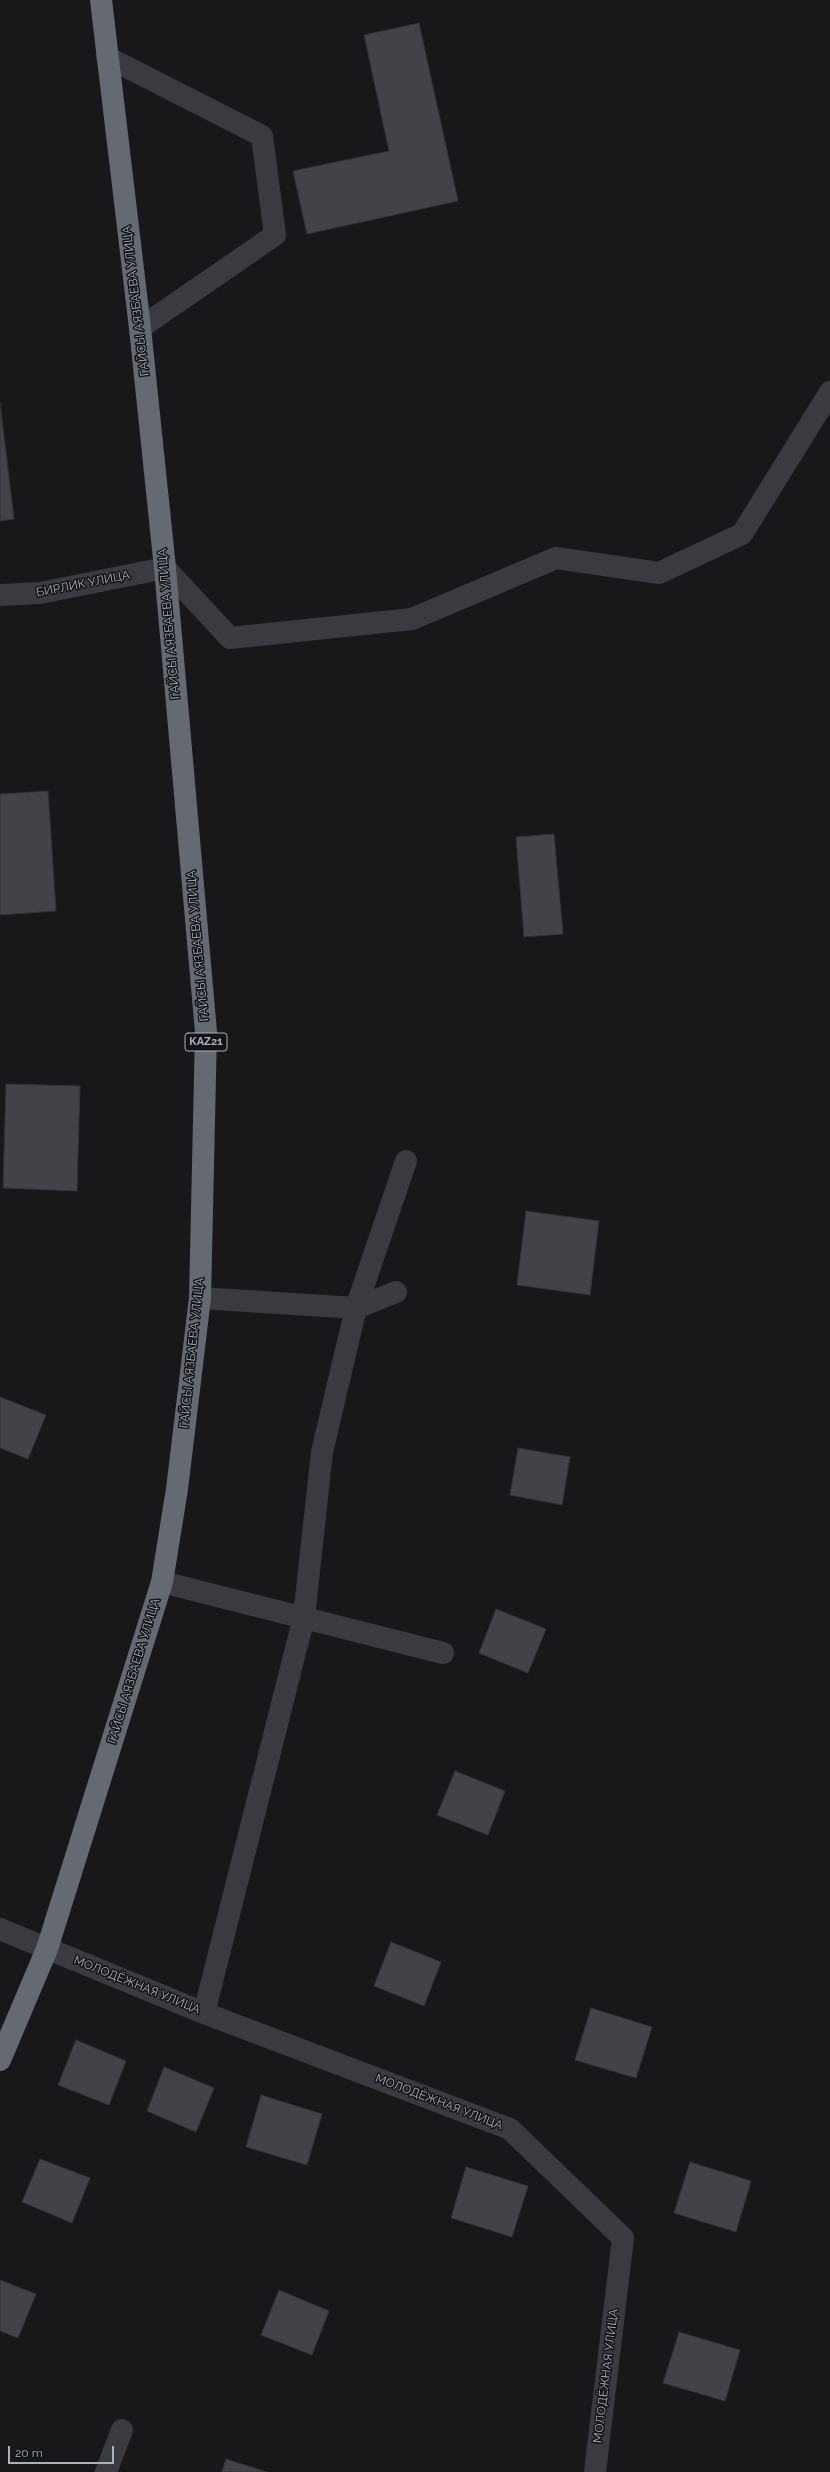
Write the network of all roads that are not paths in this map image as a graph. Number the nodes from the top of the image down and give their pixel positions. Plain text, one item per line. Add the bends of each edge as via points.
1 (101, 0) edge
2 (106, 57) junction
3 (140, 328) junction
4 (830, 392) edge
5 (165, 568) junction
6 (0, 595) edge
7 (406, 1161) dead end
8 (396, 1292) dead end
9 (200, 1298) junction
10 (356, 1308) junction
11 (162, 1582) junction
12 (304, 1617) junction
13 (443, 1653) dead end
14 (0, 1929) edge
15 (47, 1948) junction
16 (204, 2013) junction
17 (0, 2060) edge
18 (122, 2430) dead end
19 (106, 2472) edge
20 (595, 2472) edge

1 - 2 highway, ГАЙСЫ АЯЗБАЕВА УЛИЦА / KAZ21
2 - 3 highway, ГАЙСЫ АЯЗБАЕВА УЛИЦА / KAZ21
2 - 3 street via 262,136 275,235
3 - 5 highway, ГАЙСЫ АЯЗБАЕВА УЛИЦА / KAZ21
4 - 5 street via 742,534 659,573 556,558 412,619 230,638
5 - 6 street, БИРЛИК УЛИЦА via 40,593
5 - 9 highway, ГАЙСЫ АЯЗБАЕВА УЛИЦА / KAZ21 via 206,1032
7 - 10 street
8 - 10 street
9 - 10 street
9 - 11 highway, ГАЙСЫ АЯЗБАЕВА УЛИЦА / KAZ21 via 177,1489
10 - 12 street via 322,1452
11 - 12 street
11 - 15 highway, ГАЙСЫ АЯЗБАЕВА УЛИЦА / KAZ21
12 - 13 street
12 - 16 street
14 - 15 street, МОЛОДЁЖНАЯ УЛИЦА
15 - 16 street, МОЛОДЁЖНАЯ УЛИЦА
15 - 17 highway, ГАЙСЫ АЯЗБАЕВА УЛИЦА / KAZ21
16 - 20 street, МОЛОДЁЖНАЯ УЛИЦА via 510,2129 623,2238
18 - 19 street

